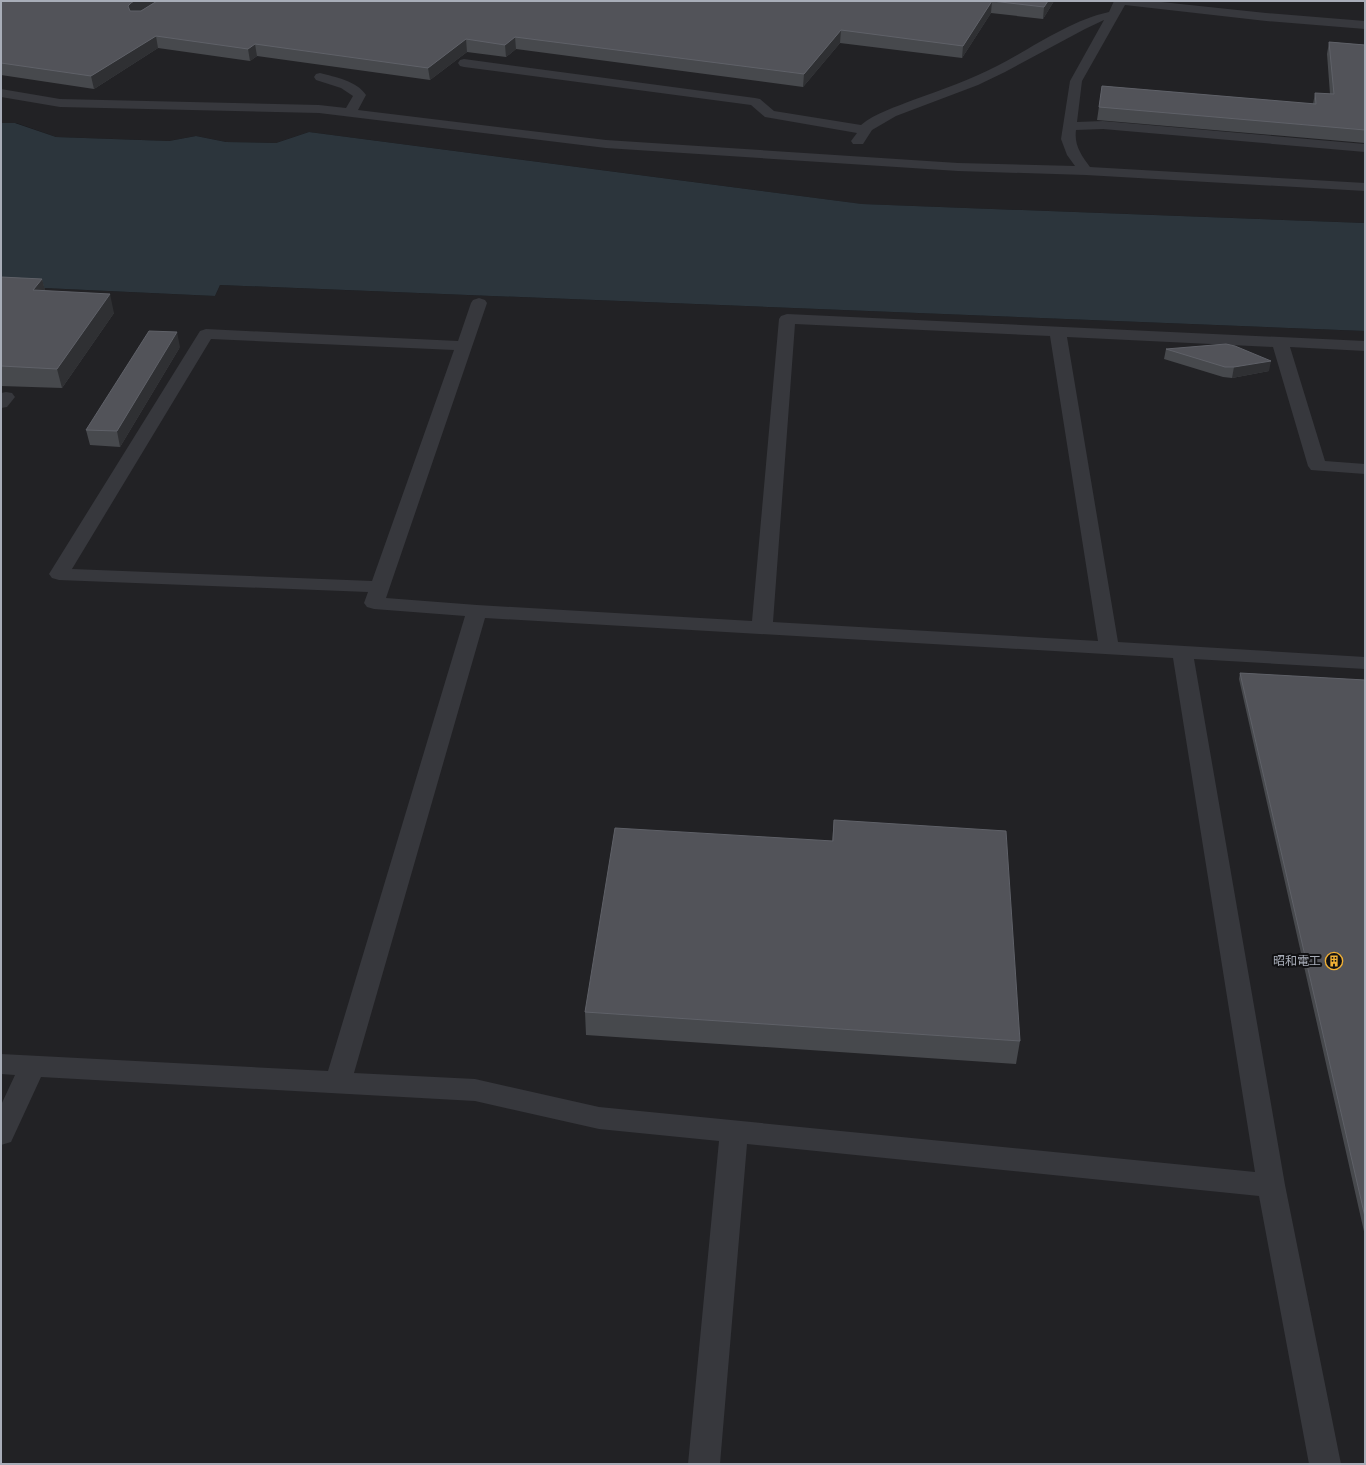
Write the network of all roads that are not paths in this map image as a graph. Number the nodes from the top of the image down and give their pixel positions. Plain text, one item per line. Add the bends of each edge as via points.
1 (1120, 1) edge
2 (1112, 15) junction
3 (1365, 25) edge
4 (464, 63) dead end
5 (320, 77) dead end
6 (1, 94) edge
7 (350, 112) junction
8 (1069, 126) junction
9 (865, 130) junction
10 (1365, 148) edge
11 (848, 159) junction
12 (1086, 171) junction
13 (1365, 187) edge
14 (479, 303) dead end
15 (1058, 332) junction
16 (1280, 342) junction
17 (464, 346) junction
18 (1365, 346) edge
19 (1365, 469) edge
20 (380, 587) junction
21 (477, 611) junction
22 (762, 628) junction
23 (1109, 648) junction
24 (1182, 652) junction
25 (1365, 663) edge
26 (1, 1064) edge
27 (33, 1065) junction
28 (338, 1082) junction
29 (734, 1132) junction
30 (1, 1134) edge
31 (1271, 1185) junction
32 (704, 1464) edge
33 (1325, 1464) edge

1 - 2 lane
1 - 3 lane
2 - 8 lane via 1076,81
2 - 9 lane via 1080,26 973,82 891,113
4 - 9 lane via 755,102 770,114
5 - 7 lane via 346,85 360,95
6 - 7 lane via 60,103 319,109
7 - 11 lane via 606,144
8 - 10 lane via 1103,125
8 - 12 lane via 1068,139 1074,154
9 - 11 lane
11 - 12 lane via 958,168
12 - 13 lane
14 - 17 lane
15 - 16 lane
15 - 22 lane via 787,319
15 - 23 lane
16 - 18 lane
16 - 19 lane via 1317,466
17 - 20 lane
17 - 20 lane via 206,334 59,574
20 - 21 lane via 374,603
21 - 22 lane
21 - 28 lane
22 - 23 lane
23 - 24 lane
24 - 25 lane
24 - 31 lane
26 - 27 lane
27 - 28 lane
27 - 30 lane
28 - 29 lane via 475,1090 599,1118
29 - 31 lane
29 - 32 lane
31 - 33 lane

